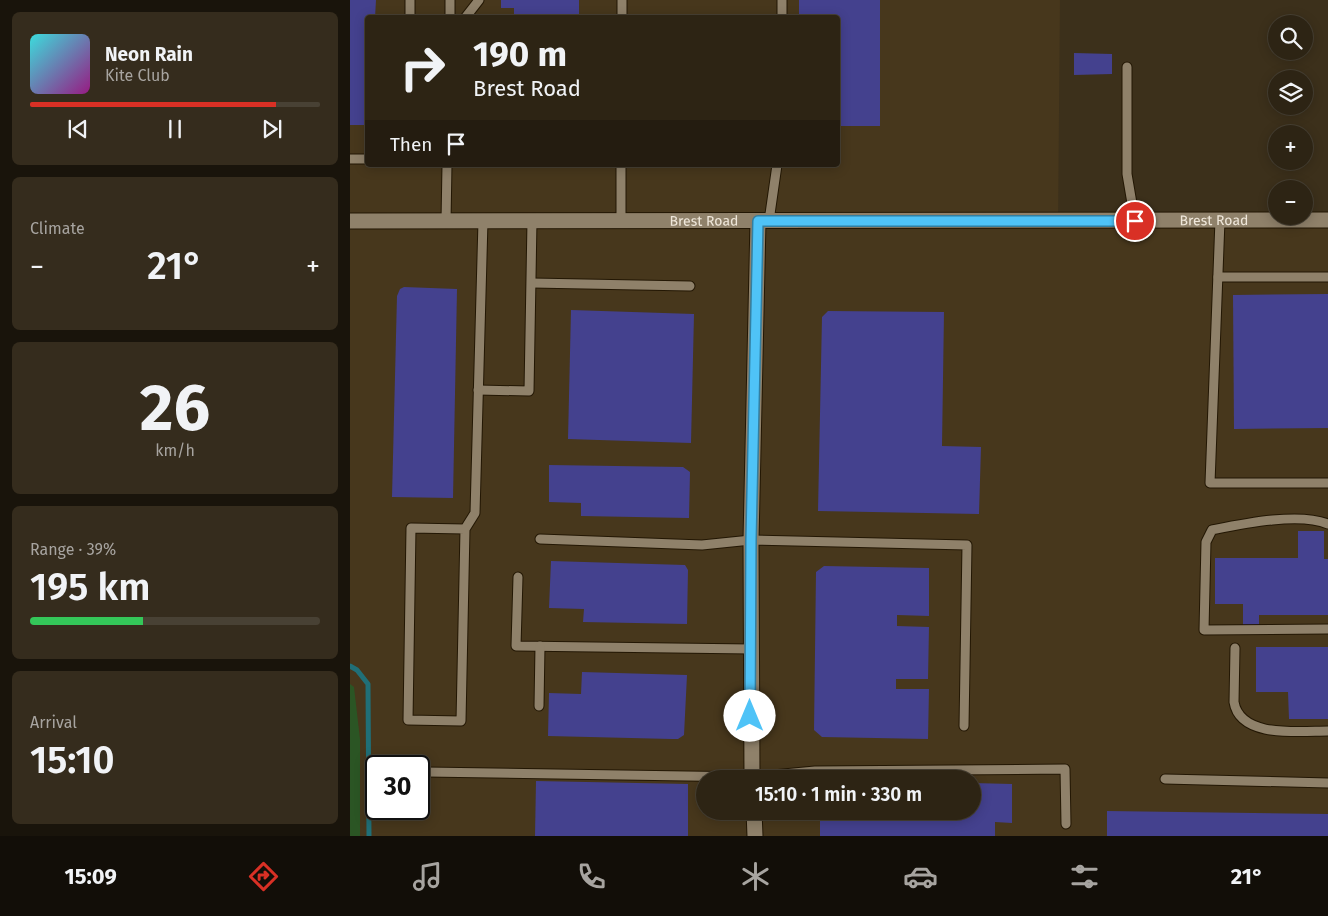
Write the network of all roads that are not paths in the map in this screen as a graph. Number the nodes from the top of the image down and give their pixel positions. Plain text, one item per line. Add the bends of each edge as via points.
1 (410, 0) edge
2 (450, 0) edge
3 (479, 0) edge
4 (622, 0) edge
5 (782, 0) edge
6 (410, 15) edge
7 (450, 15) edge
8 (467, 15) edge
9 (622, 15) edge
10 (782, 15) edge
11 (1127, 67) dead end
12 (350, 159) edge
13 (365, 159) edge
14 (447, 167) edge
15 (621, 167) edge
16 (776, 167) edge
17 (1220, 220) junction
18 (1328, 220) edge
19 (350, 221) edge
20 (446, 221) junction
21 (483, 221) junction
22 (532, 221) junction
23 (620, 221) junction
24 (763, 221) junction
25 (1135, 221) junction
26 (1218, 277) junction
27 (1328, 277) edge
28 (532, 283) junction
29 (690, 286) dead end
30 (478, 390) junction
31 (1328, 483) edge
32 (1328, 524) edge
33 (465, 529) junction
34 (540, 539) dead end
35 (751, 540) junction
36 (518, 577) dead end
37 (1328, 629) edge
38 (540, 646) junction
39 (1236, 648) dead end
40 (750, 649) junction
41 (539, 706) dead end
42 (964, 726) dead end
43 (1328, 731) edge
44 (752, 770) edge
45 (940, 770) edge
46 (430, 772) edge
47 (696, 777) edge
48 (1165, 779) dead end
49 (1328, 782) edge
50 (754, 820) edge
51 (1066, 824) dead end
52 (755, 836) edge

1 - 6 lane
2 - 7 lane
3 - 8 lane
4 - 9 lane
5 - 10 lane
11 - 25 lane via 1127,174
12 - 13 lane
14 - 20 lane
15 - 23 lane
16 - 24 lane
17 - 18 street, Brest Road
17 - 25 street, Brest Road
17 - 26 lane
19 - 20 street, Brest Road
20 - 21 street, Brest Road
21 - 22 street, Brest Road
21 - 30 lane
22 - 23 street, Brest Road
22 - 28 lane
23 - 24 street, Brest Road
24 - 25 street, Brest Road
24 - 35 street
26 - 27 lane
26 - 31 lane via 1210,483
28 - 29 lane
28 - 30 lane via 529,391
30 - 33 lane via 475,513
32 - 37 lane via 1283,519 1212,530 1206,542 1204,630
33 - 33 lane via 411,528 408,720 461,721
34 - 35 lane via 702,545
35 - 40 street
35 - 42 lane via 966,546
36 - 38 lane via 516,646
38 - 40 lane
38 - 41 lane
39 - 43 lane via 1234,702 1240,716 1264,730
40 - 44 street
45 - 51 lane via 1066,769
46 - 47 lane
48 - 49 lane
50 - 52 street

